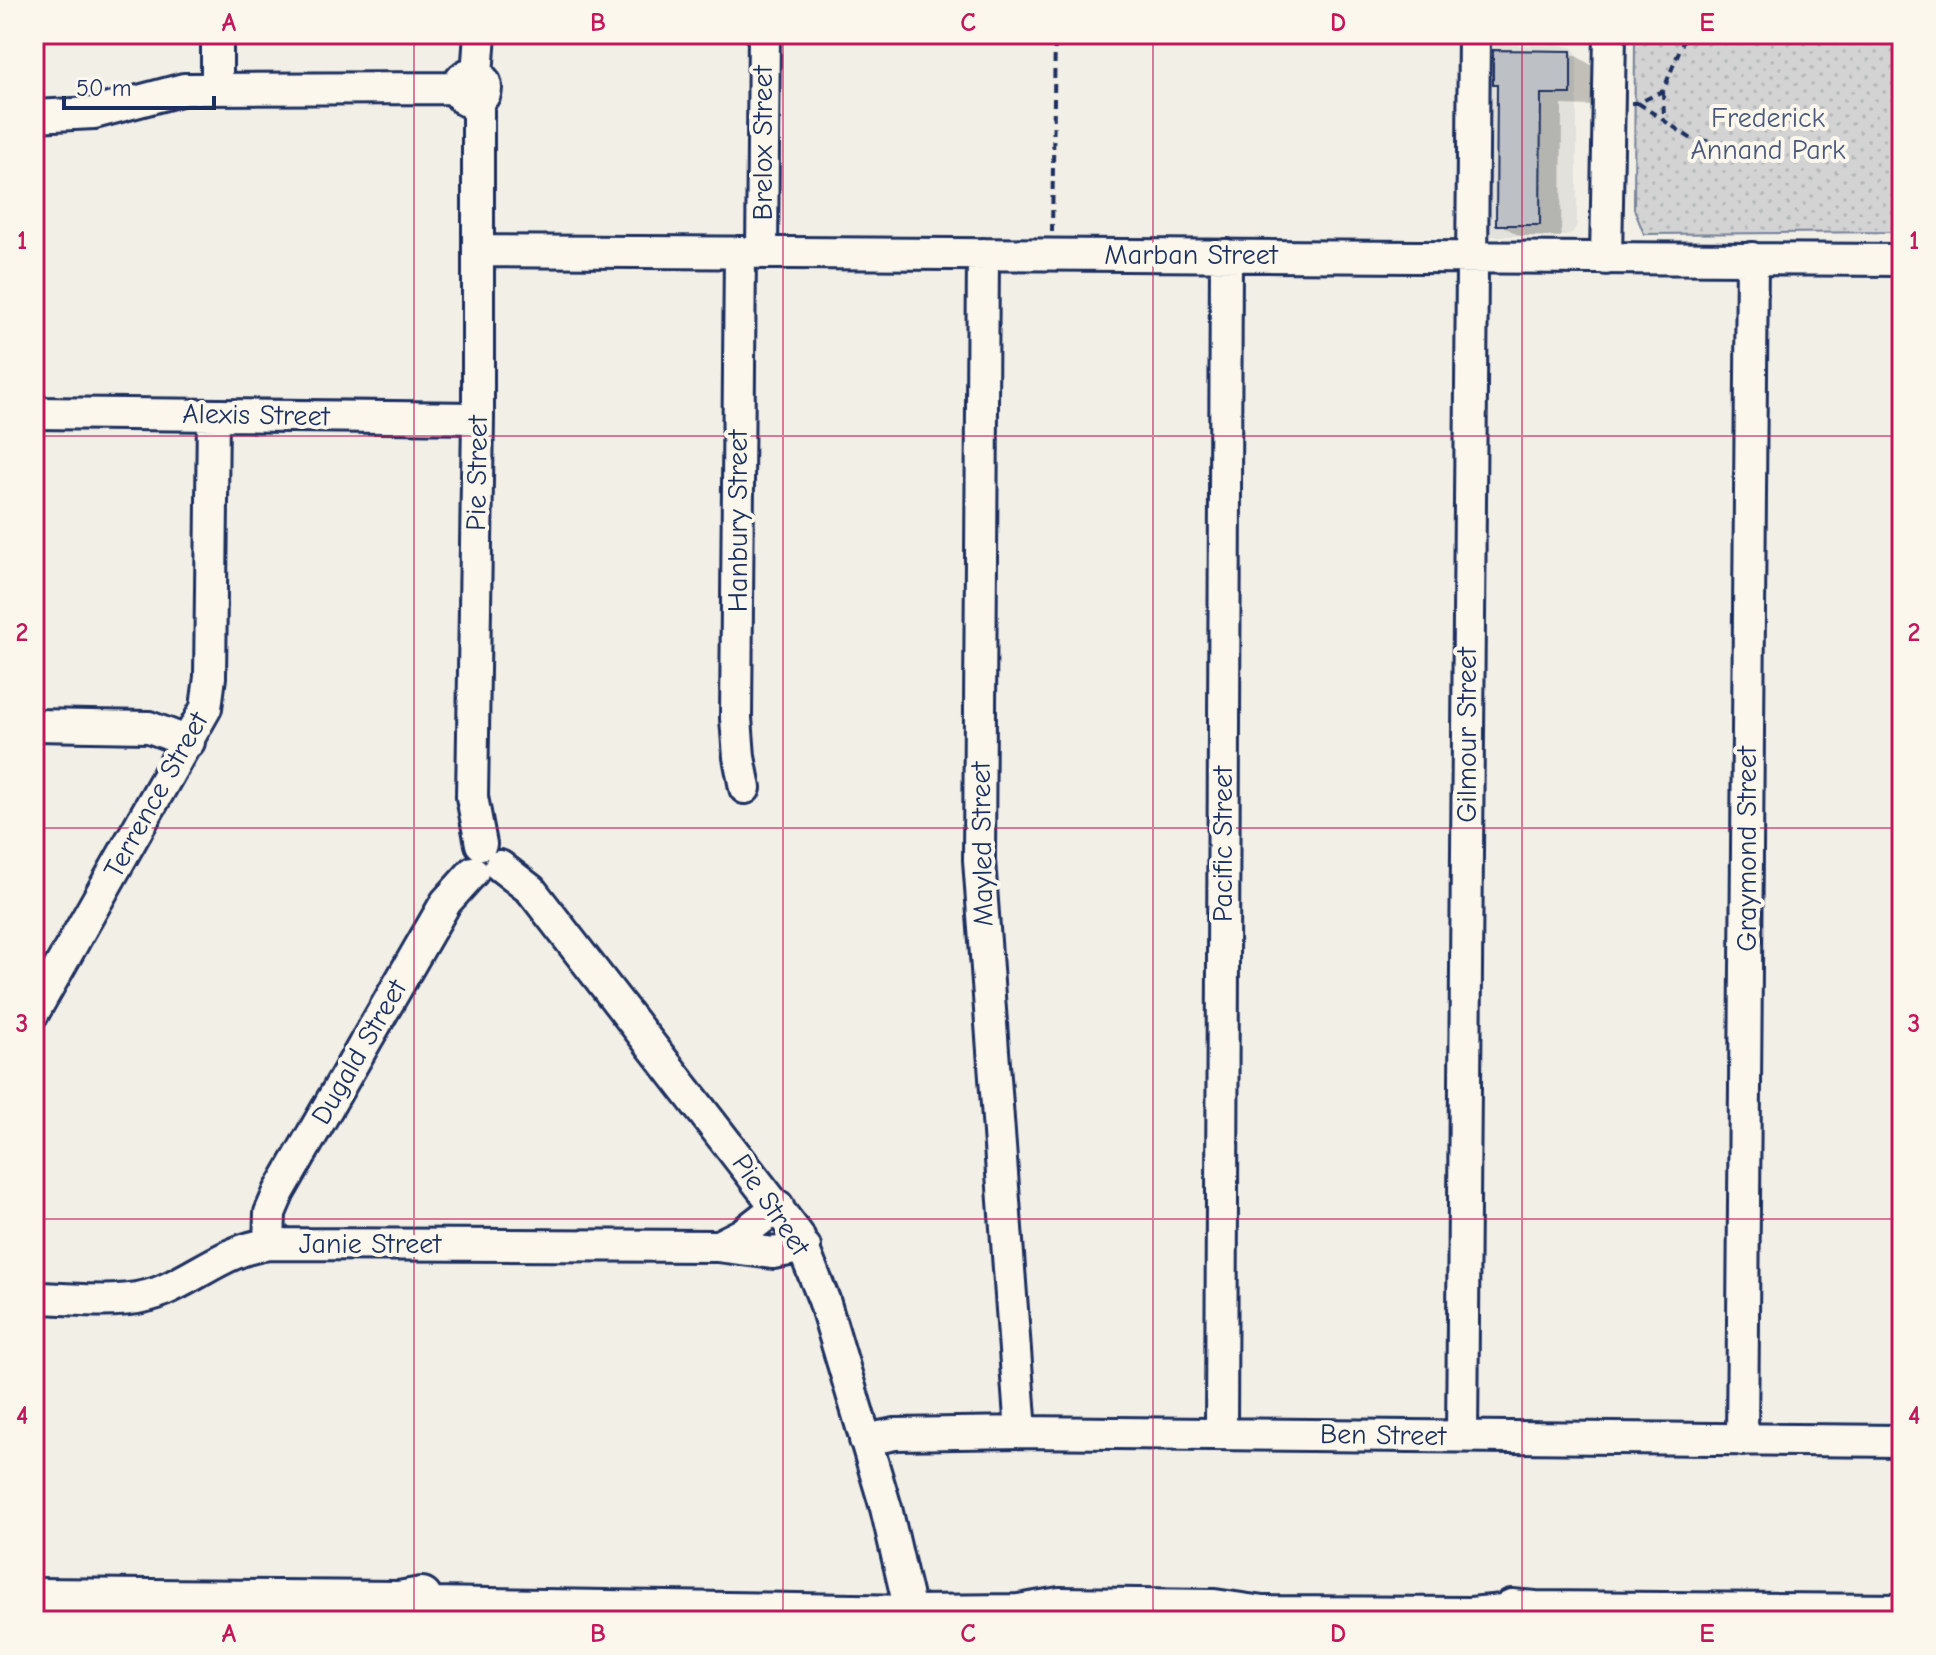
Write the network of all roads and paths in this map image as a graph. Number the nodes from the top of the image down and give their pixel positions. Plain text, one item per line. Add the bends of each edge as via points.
1 (217, 34) edge
2 (480, 34) edge
3 (764, 34) edge
4 (1055, 34) edge
5 (1474, 34) edge
6 (1610, 34) edge
7 (1686, 34) edge
8 (217, 87) junction
9 (471, 88) junction
10 (1663, 91) junction
11 (1629, 103) dead end
12 (1638, 103) junction
13 (34, 116) edge
14 (1664, 118) junction
15 (1699, 144) dead end
16 (479, 251) junction
17 (751, 252) junction
18 (983, 254) junction
19 (1051, 255) junction
20 (1226, 255) junction
21 (1472, 257) junction
22 (1752, 258) junction
23 (1606, 259) junction
24 (1902, 260) edge
25 (34, 413) edge
26 (213, 415) junction
27 (478, 418) junction
28 (34, 725) edge
29 (189, 742) junction
30 (745, 788) dead end
31 (485, 861) junction
32 (34, 1012) edge
33 (778, 1206) junction
34 (269, 1244) junction
35 (718, 1246) junction
36 (805, 1247) junction
37 (34, 1298) edge
38 (1021, 1432) junction
39 (1221, 1434) junction
40 (1462, 1436) junction
41 (865, 1440) junction
42 (1742, 1440) junction
43 (1902, 1441) edge
44 (34, 1598) edge
45 (399, 1601) junction
46 (909, 1605) junction
47 (1214, 1609) junction
48 (1535, 1611) junction
49 (1059, 1614) edge
50 (1902, 1614) edge
51 (803, 1616) edge
52 (1364, 1619) edge

1 - 8 street
2 - 9 street, Pie Street
3 - 17 street, Brelox Street
4 - 19 path
5 - 21 street, Gilmour Street
6 - 23 street
7 - 10 path
8 - 9 street
8 - 13 street via 184,89 94,113
9 - 16 street, Pie Street
10 - 12 path
10 - 14 path
11 - 12 path
12 - 14 path
14 - 15 path
16 - 17 street, Marban Street
16 - 27 street, Pie Street
17 - 18 street, Marban Street
17 - 30 street, Hanbury Street via 736,718
18 - 19 street, Marban Street
18 - 38 street, Mayled Street via 979,860
19 - 20 street, Marban Street
20 - 21 street, Marban Street
20 - 39 street, Pacific Street
21 - 23 street, Marban Street
21 - 40 street, Gilmour Street
22 - 23 street, Marban Street
22 - 24 street, Marban Street
22 - 42 street, Graymond Street
25 - 26 street, Alexis Street
26 - 27 street, Alexis Street
26 - 29 street, Terrence Street via 209,691
27 - 31 street, Pie Street via 472,797
28 - 29 street via 149,727
29 - 32 street, Terrence Street
31 - 33 street, Pie Street via 531,890
31 - 34 street, Dugald Street via 446,902 279,1192 270,1213
33 - 35 street
33 - 36 street, Pie Street
34 - 35 street, Janie Street
34 - 37 street, Janie Street via 230,1254 147,1296
35 - 36 street, Janie Street via 773,1253
36 - 41 street, Pie Street
38 - 39 street, Ben Street
38 - 41 street, Ben Street via 895,1434
39 - 40 street, Ben Street
40 - 42 street, Ben Street
41 - 46 street, Pie Street
42 - 43 street, Ben Street
44 - 45 main road
45 - 46 main road via 431,1595
45 - 51 main road via 431,1607
46 - 49 main road
46 - 51 main road
47 - 48 main road via 1261,1601 1470,1604
47 - 49 main road
47 - 52 main road
48 - 50 main road
48 - 52 main road

